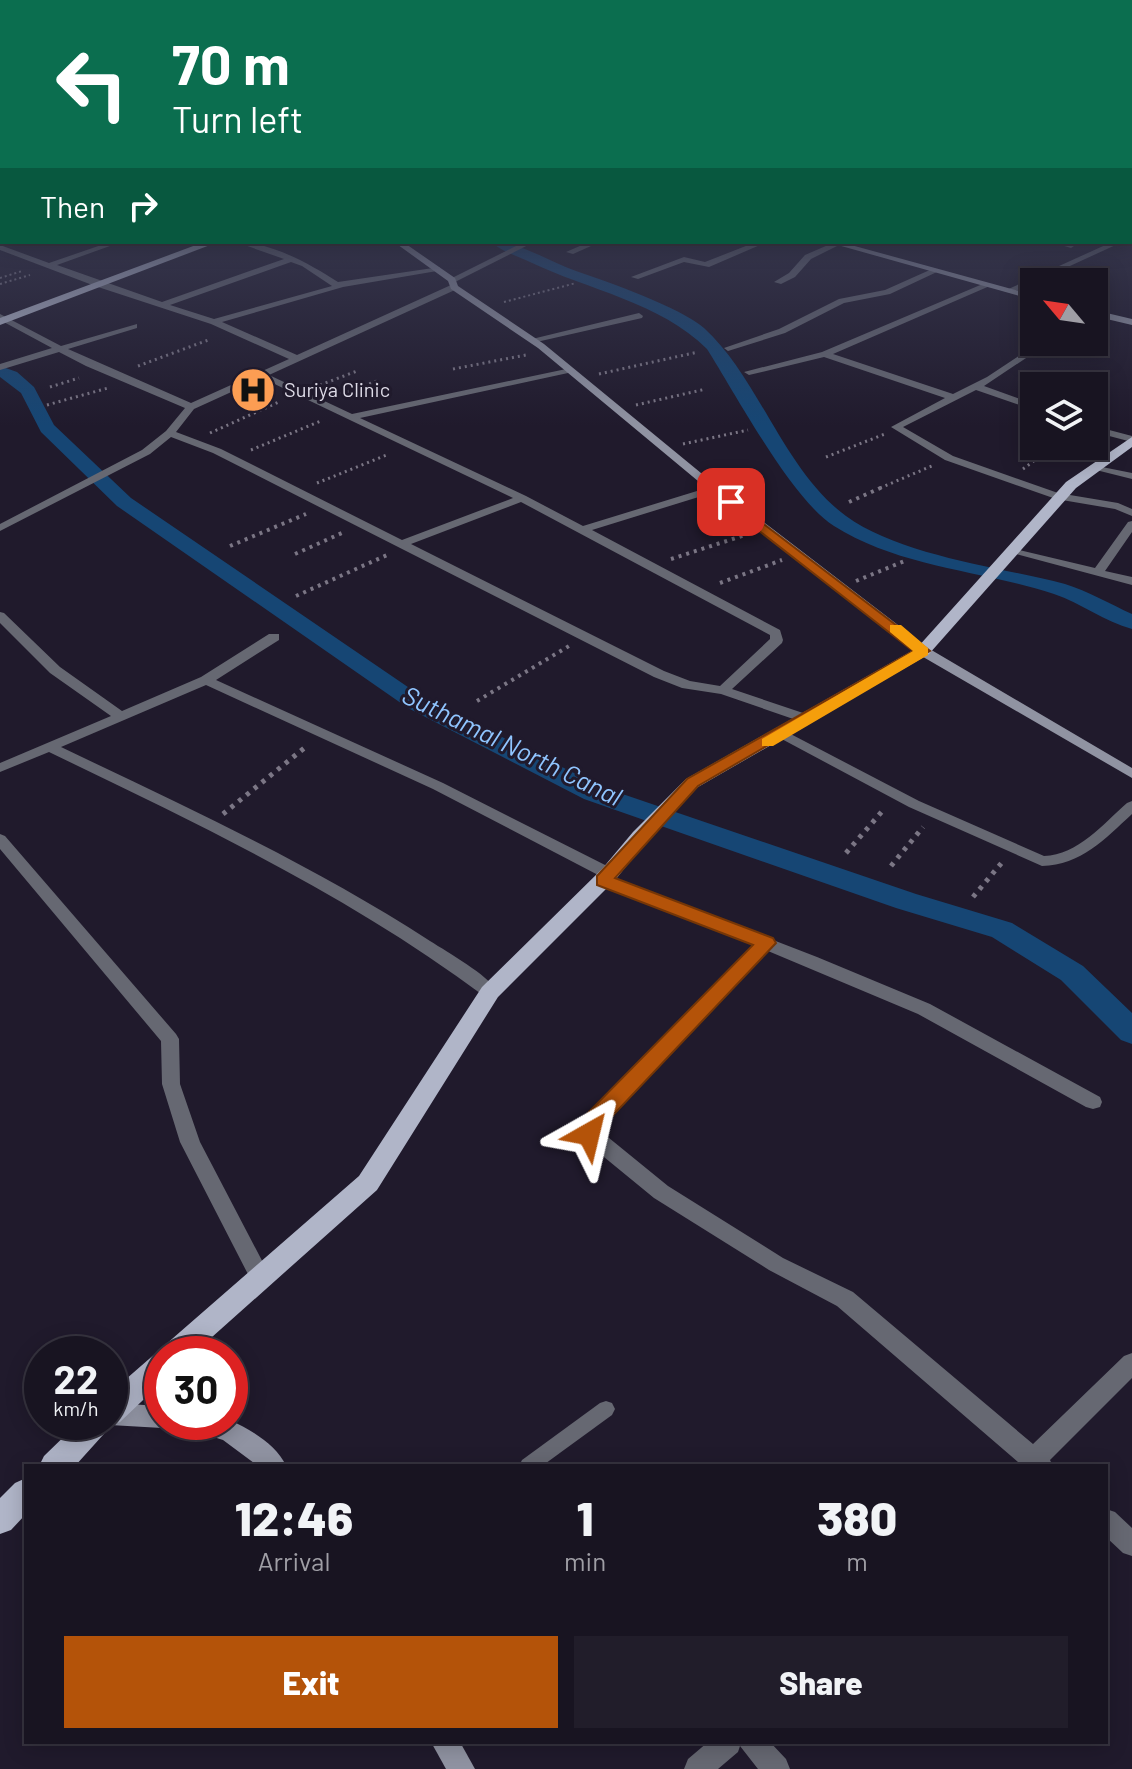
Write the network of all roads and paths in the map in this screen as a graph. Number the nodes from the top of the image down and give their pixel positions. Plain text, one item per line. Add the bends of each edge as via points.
1 (40, 262) edge
2 (60, 262) edge
3 (160, 262) edge
4 (285, 262) edge
5 (296, 262) edge
6 (426, 262) edge
7 (494, 262) edge
8 (677, 262) edge
9 (693, 262) edge
10 (715, 262) edge
11 (804, 262) edge
12 (902, 262) edge
13 (1075, 262) edge
14 (50, 265) junction
15 (437, 269) junction
16 (935, 271) junction
17 (635, 277) dead end
18 (778, 282) dead end
19 (576, 283) dead end
20 (99, 284) junction
21 (453, 284) junction
22 (337, 285) junction
23 (988, 285) junction
24 (1008, 291) junction
25 (1020, 294) edge
26 (162, 305) junction
27 (484, 307) junction
28 (639, 316) dead end
29 (1108, 316) edge
30 (3, 320) edge
31 (214, 322) junction
32 (1132, 322) edge
33 (134, 326) dead end
34 (234, 330) junction
35 (532, 340) junction
36 (728, 348) dead end
37 (61, 350) junction
38 (547, 351) junction
39 (698, 352) dead end
40 (825, 354) junction
41 (1027, 356) edge
42 (295, 358) junction
43 (2, 367) edge
44 (453, 369) dead end
45 (568, 370) junction
46 (357, 371) dead end
47 (749, 372) dead end
48 (113, 374) junction
49 (262, 375) junction
50 (579, 379) junction
51 (127, 381) junction
52 (377, 381) dead end
53 (975, 386) junction
54 (706, 389) dead end
55 (300, 392) junction
56 (951, 397) junction
57 (321, 401) junction
58 (1020, 402) edge
59 (47, 405) dead end
60 (191, 407) junction
61 (615, 410) junction
62 (349, 414) junction
63 (896, 427) junction
64 (748, 430) dead end
65 (170, 433) junction
66 (1108, 433) edge
67 (1132, 440) edge
68 (191, 442) junction
69 (412, 445) junction
70 (662, 448) junction
71 (826, 457) dead end
72 (949, 458) junction
73 (232, 459) junction
74 (1035, 460) edge
75 (1096, 467) junction
76 (1132, 476) edge
77 (1009, 479) junction
78 (714, 489) junction
79 (298, 491) junction
80 (1061, 496) junction
81 (522, 498) junction
82 (849, 502) dead end
83 (325, 505) junction
84 (1132, 513) edge
85 (361, 524) junction
86 (1132, 524) edge
87 (0, 528) edge
88 (765, 529) junction
89 (581, 530) junction
90 (404, 545) junction
91 (230, 546) dead end
92 (1011, 551) junction
93 (295, 554) dead end
94 (798, 554) junction
95 (907, 560) dead end
96 (651, 566) junction
97 (1098, 573) junction
98 (1132, 581) edge
99 (841, 587) junction
100 (696, 591) junction
101 (296, 596) dead end
102 (0, 616) edge
103 (274, 637) dead end
104 (583, 637) junction
105 (923, 651) junction
106 (206, 680) junction
107 (723, 690) junction
108 (477, 701) dead end
109 (120, 716) junction
110 (807, 719) junction
111 (783, 734) junction
112 (321, 735) junction
113 (51, 748) junction
114 (0, 768) edge
115 (1132, 774) edge
116 (896, 795) junction
117 (1132, 806) edge
118 (933, 813) junction
119 (210, 825) junction
120 (0, 839) edge
121 (1012, 850) junction
122 (846, 853) dead end
123 (891, 866) dead end
124 (606, 877) junction
125 (973, 897) dead end
126 (766, 943) junction
127 (490, 992) junction
128 (1093, 1102) dead end
129 (259, 1276) junction
130 (193, 1336) edge
131 (1132, 1363) edge
132 (144, 1381) edge
133 (128, 1396) edge
134 (606, 1409) dead end
135 (81, 1440) edge
136 (245, 1440) edge
137 (56, 1464) edge
138 (272, 1464) edge
139 (531, 1464) edge
140 (1034, 1464) edge
141 (24, 1495) edge
142 (0, 1519) edge
143 (1108, 1523) edge
144 (1132, 1544) edge
145 (446, 1744) edge
146 (726, 1744) edge
147 (754, 1744) edge
148 (461, 1769) edge
149 (698, 1769) edge
150 (776, 1769) edge

1 - 14 street
2 - 14 street
3 - 20 main road
4 - 26 street
5 - 22 street
6 - 15 street
7 - 21 street
8 - 17 street
9 - 10 street
11 - 18 street
12 - 16 street
13 - 24 street
14 - 20 street
15 - 21 street
15 - 22 street
16 - 23 street
16 - 36 street via 887,292 842,301 782,331
19 - 27 path
20 - 26 street
20 - 30 main road
21 - 27 street
21 - 42 street
22 - 31 street
23 - 24 street
23 - 40 street
24 - 25 street
26 - 31 street
27 - 35 street
28 - 35 street
29 - 32 street
30 - 37 street
31 - 34 street
33 - 37 street
34 - 42 street
34 - 48 path
35 - 38 street
37 - 43 street
37 - 48 street
38 - 44 path
38 - 45 street
39 - 50 path
40 - 47 street
40 - 56 street
41 - 53 street
42 - 49 street
45 - 50 street
45 - 62 street
46 - 55 path
48 - 51 street
49 - 55 street
49 - 60 street
50 - 61 street
51 - 59 path
51 - 60 street
52 - 57 path
53 - 56 street
53 - 58 street
54 - 61 path
55 - 57 street
55 - 68 path
56 - 63 street
57 - 62 street
60 - 65 street
61 - 70 street
62 - 69 street
62 - 73 path
63 - 71 path
63 - 72 street
64 - 70 path
65 - 68 street
65 - 87 street via 146,452
66 - 67 street
67 - 75 main road
68 - 73 street
69 - 79 path
69 - 81 street
70 - 78 street
72 - 77 street
72 - 82 path
73 - 79 street
74 - 77 path
75 - 76 street
75 - 80 main road
77 - 80 street
78 - 88 street
78 - 89 street
79 - 83 street
80 - 84 street
80 - 92 main road
81 - 89 street
81 - 90 street
83 - 85 street
83 - 91 path
85 - 90 street
85 - 93 path
86 - 97 street
88 - 94 street
88 - 96 path
89 - 96 street
90 - 101 path
90 - 104 street
92 - 97 street
92 - 105 main road
94 - 99 street
94 - 100 path
95 - 99 path
96 - 100 street
97 - 98 street
99 - 105 street
100 - 107 street via 776,633 777,640
102 - 109 street via 55,670
103 - 106 street
104 - 107 street via 687,685
104 - 108 path
105 - 110 main road
105 - 115 street
106 - 109 street
106 - 112 street
107 - 110 street
109 - 113 street
110 - 111 main road
111 - 116 street
111 - 124 main road via 692,783
112 - 119 path
112 - 124 street via 452,793
113 - 114 street
113 - 119 street
116 - 118 street
116 - 122 path
117 - 121 street via 1059,863
118 - 121 street
118 - 123 path
119 - 127 street via 335,892
120 - 129 street via 170,1039 171,1084 190,1142
121 - 125 path
124 - 126 street
124 - 127 main road
126 - 128 street via 924,1009
126 - 140 street via 588,1127 589,1134 661,1192 776,1264 845,1299
127 - 129 main road via 368,1183
129 - 130 main road
131 - 140 street
132 - 133 main road
134 - 139 lane
135 - 137 main road
136 - 138 street
141 - 142 main road
143 - 144 street
145 - 148 street
146 - 149 street
147 - 150 street

